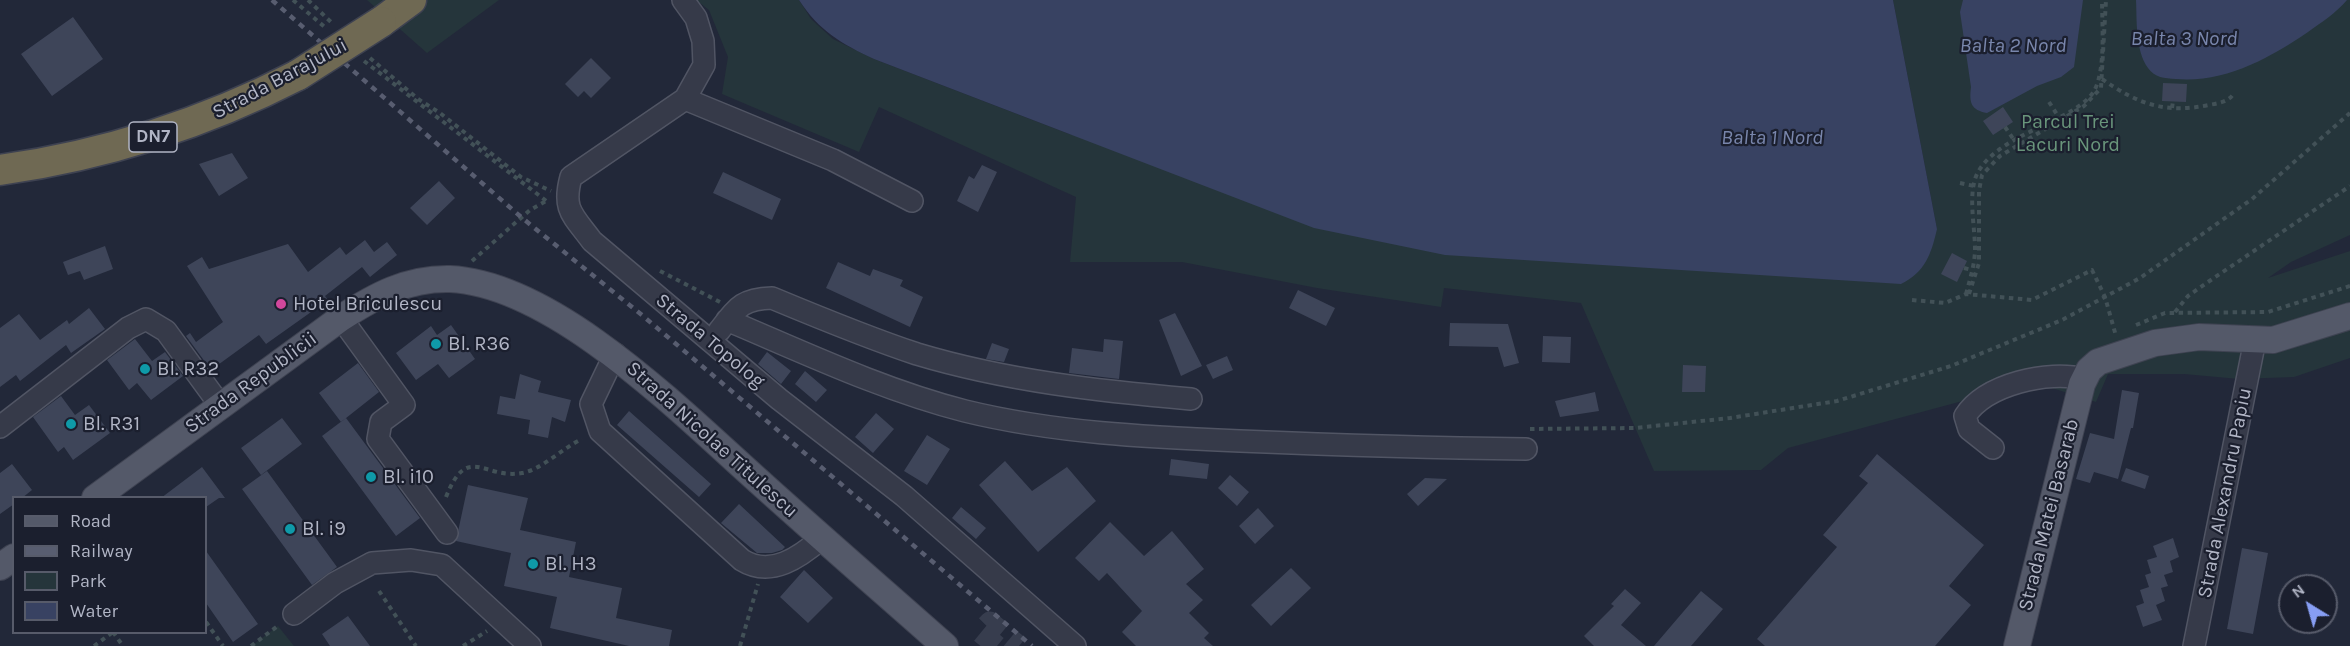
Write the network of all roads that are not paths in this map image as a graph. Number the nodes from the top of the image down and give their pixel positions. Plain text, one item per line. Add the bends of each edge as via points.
1 (411, 0) edge
2 (683, 0) edge
3 (686, 99) junction
4 (0, 170) edge
5 (912, 201) dead end
6 (450, 279) joint
7 (731, 315) junction
8 (2350, 316) edge
9 (341, 318) junction
10 (2255, 340) junction
11 (711, 341) junction
12 (615, 354) junction
13 (2083, 381) junction
14 (1191, 399) dead end
15 (220, 405) junction
16 (0, 427) edge
17 (1523, 439) road end
18 (1993, 448) dead end
19 (98, 496) edge
20 (442, 526) road end
21 (822, 538) junction
22 (294, 614) road end
23 (530, 646) edge
24 (945, 646) edge
25 (1074, 646) edge
26 (2017, 646) edge
27 (2194, 646) edge

1 - 4 highway, Strada Barajului / DN7, bridge via 298,75 216,115 99,152
2 - 3 street via 696,18 704,57 704,65
3 - 5 street via 833,160
3 - 11 street, Strada Topolog via 571,177 556,198 592,241
6 - 9 main road, Strada Republicii via 379,293
6 - 12 main road, Strada Nicolae Titulescu via 486,286 521,299
7 - 11 street
7 - 14 street via 752,299 772,298 917,354 997,374 1082,389
7 - 17 street via 877,382 964,411 1040,426 1123,436 1371,447
8 - 10 main road via 2292,336
9 - 15 main road, Strada Republicii
9 - 20 street via 404,405 381,422 378,439
10 - 13 main road via 2199,338 2155,343 2107,358 2089,370
10 - 27 street, Strada Alexandru Papiu
11 - 25 street, Strada Topolog via 904,496
12 - 21 main road, Strada Nicolae Titulescu
12 - 21 street via 591,404 600,431 742,560 763,568 782,565
13 - 18 street via 2072,376 2022,380 1973,404 1965,416 1969,429
13 - 26 main road, Strada Matei Basarab
15 - 16 street via 166,331 146,319 128,328
15 - 19 main road, Strada Republicii
21 - 24 main road, Strada Nicolae Titulescu
22 - 23 street via 335,583 372,562 411,560 442,565

